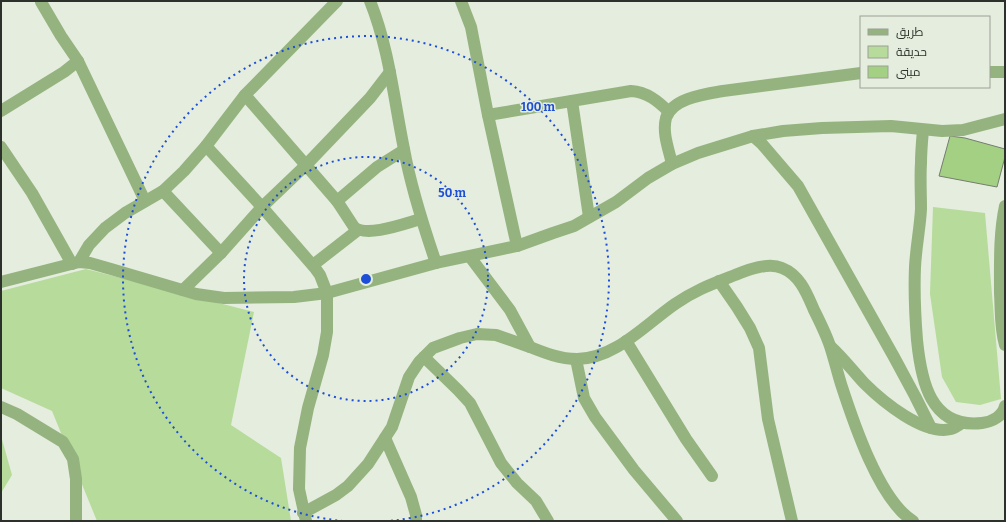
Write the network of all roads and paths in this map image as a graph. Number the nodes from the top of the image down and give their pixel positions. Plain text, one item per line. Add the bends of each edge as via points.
1 (39, 1) edge
2 (337, 1) edge
3 (370, 1) edge
4 (461, 1) edge
5 (78, 61) junction
6 (390, 72) junction
7 (990, 72) edge
8 (1005, 72) edge
9 (860, 73) edge
10 (245, 95) junction
11 (572, 101) junction
12 (1, 111) edge
13 (669, 112) junction
14 (488, 115) junction
15 (1005, 119) edge
16 (923, 130) junction
17 (753, 136) junction
18 (206, 146) junction
19 (1, 147) edge
20 (404, 150) junction
21 (672, 164) junction
22 (306, 165) junction
23 (163, 191) junction
24 (145, 201) junction
25 (337, 201) junction
26 (1005, 206) edge
27 (262, 207) junction
28 (589, 217) junction
29 (421, 218) junction
30 (358, 230) junction
31 (517, 246) junction
32 (221, 253) junction
33 (470, 257) junction
34 (76, 263) junction
35 (436, 263) junction
36 (313, 265) junction
37 (719, 281) junction
38 (1, 282) edge
39 (183, 290) junction
40 (327, 293) junction
41 (626, 341) junction
42 (829, 344) junction
43 (1005, 345) edge
44 (530, 347) junction
45 (424, 357) junction
46 (576, 359) junction
47 (1005, 406) edge
48 (1, 407) edge
49 (962, 423) junction
50 (931, 428) junction
51 (385, 438) junction
52 (712, 476) dead end
53 (305, 517) edge
54 (76, 521) edge
55 (416, 521) edge
56 (548, 521) edge
57 (676, 521) edge
58 (792, 521) edge
59 (913, 521) edge

1 - 5 street
2 - 10 street
3 - 6 street via 380,29
4 - 14 street via 471,28
5 - 12 street
5 - 24 street
6 - 20 street
6 - 22 street via 370,98
7 - 8 street
9 - 13 street via 703,94 685,100
10 - 18 street
10 - 22 street
11 - 13 street via 636,92 653,98
11 - 14 street
11 - 28 street
13 - 21 street via 666,117 666,134
14 - 31 street
15 - 16 street via 963,130
16 - 17 street via 891,126 822,128
16 - 49 street via 914,308 920,361 928,393 938,409
17 - 21 street
17 - 50 street via 798,186
18 - 23 street
18 - 27 street
19 - 34 street
20 - 25 street via 377,167
20 - 29 street
21 - 28 street
22 - 25 street
22 - 27 street
23 - 24 street
23 - 32 street
24 - 34 street via 106,228
25 - 30 street
26 - 43 street via 1000,257 1001,322
27 - 32 street
27 - 36 street
28 - 31 street via 574,226
29 - 30 street via 381,230
29 - 35 street
30 - 36 street
31 - 33 street
32 - 39 street
33 - 35 street
33 - 44 street via 510,310
34 - 38 street
34 - 39 street via 90,263
35 - 40 street
36 - 40 street
37 - 41 street via 674,305
37 - 42 street via 748,270 769,266 782,268 798,279 808,295
37 - 58 street via 750,328 759,348 768,418
39 - 40 street via 224,298 294,297
40 - 53 street via 327,332 323,355 300,448 299,490
41 - 46 street via 614,349 589,358
41 - 52 street via 686,439
42 - 50 street via 878,396 902,414
42 - 59 street via 840,383 875,473 895,505
44 - 45 street via 496,336 477,334 433,348
44 - 46 street via 550,355
45 - 51 street via 409,377 392,427
45 - 56 street via 470,403 501,463 536,501
46 - 57 street via 584,398 595,417
47 - 49 street via 1000,416 988,422
48 - 54 street via 63,442 73,459 76,478
49 - 50 street via 952,429
51 - 53 street via 368,464 348,486
51 - 55 street via 411,497

